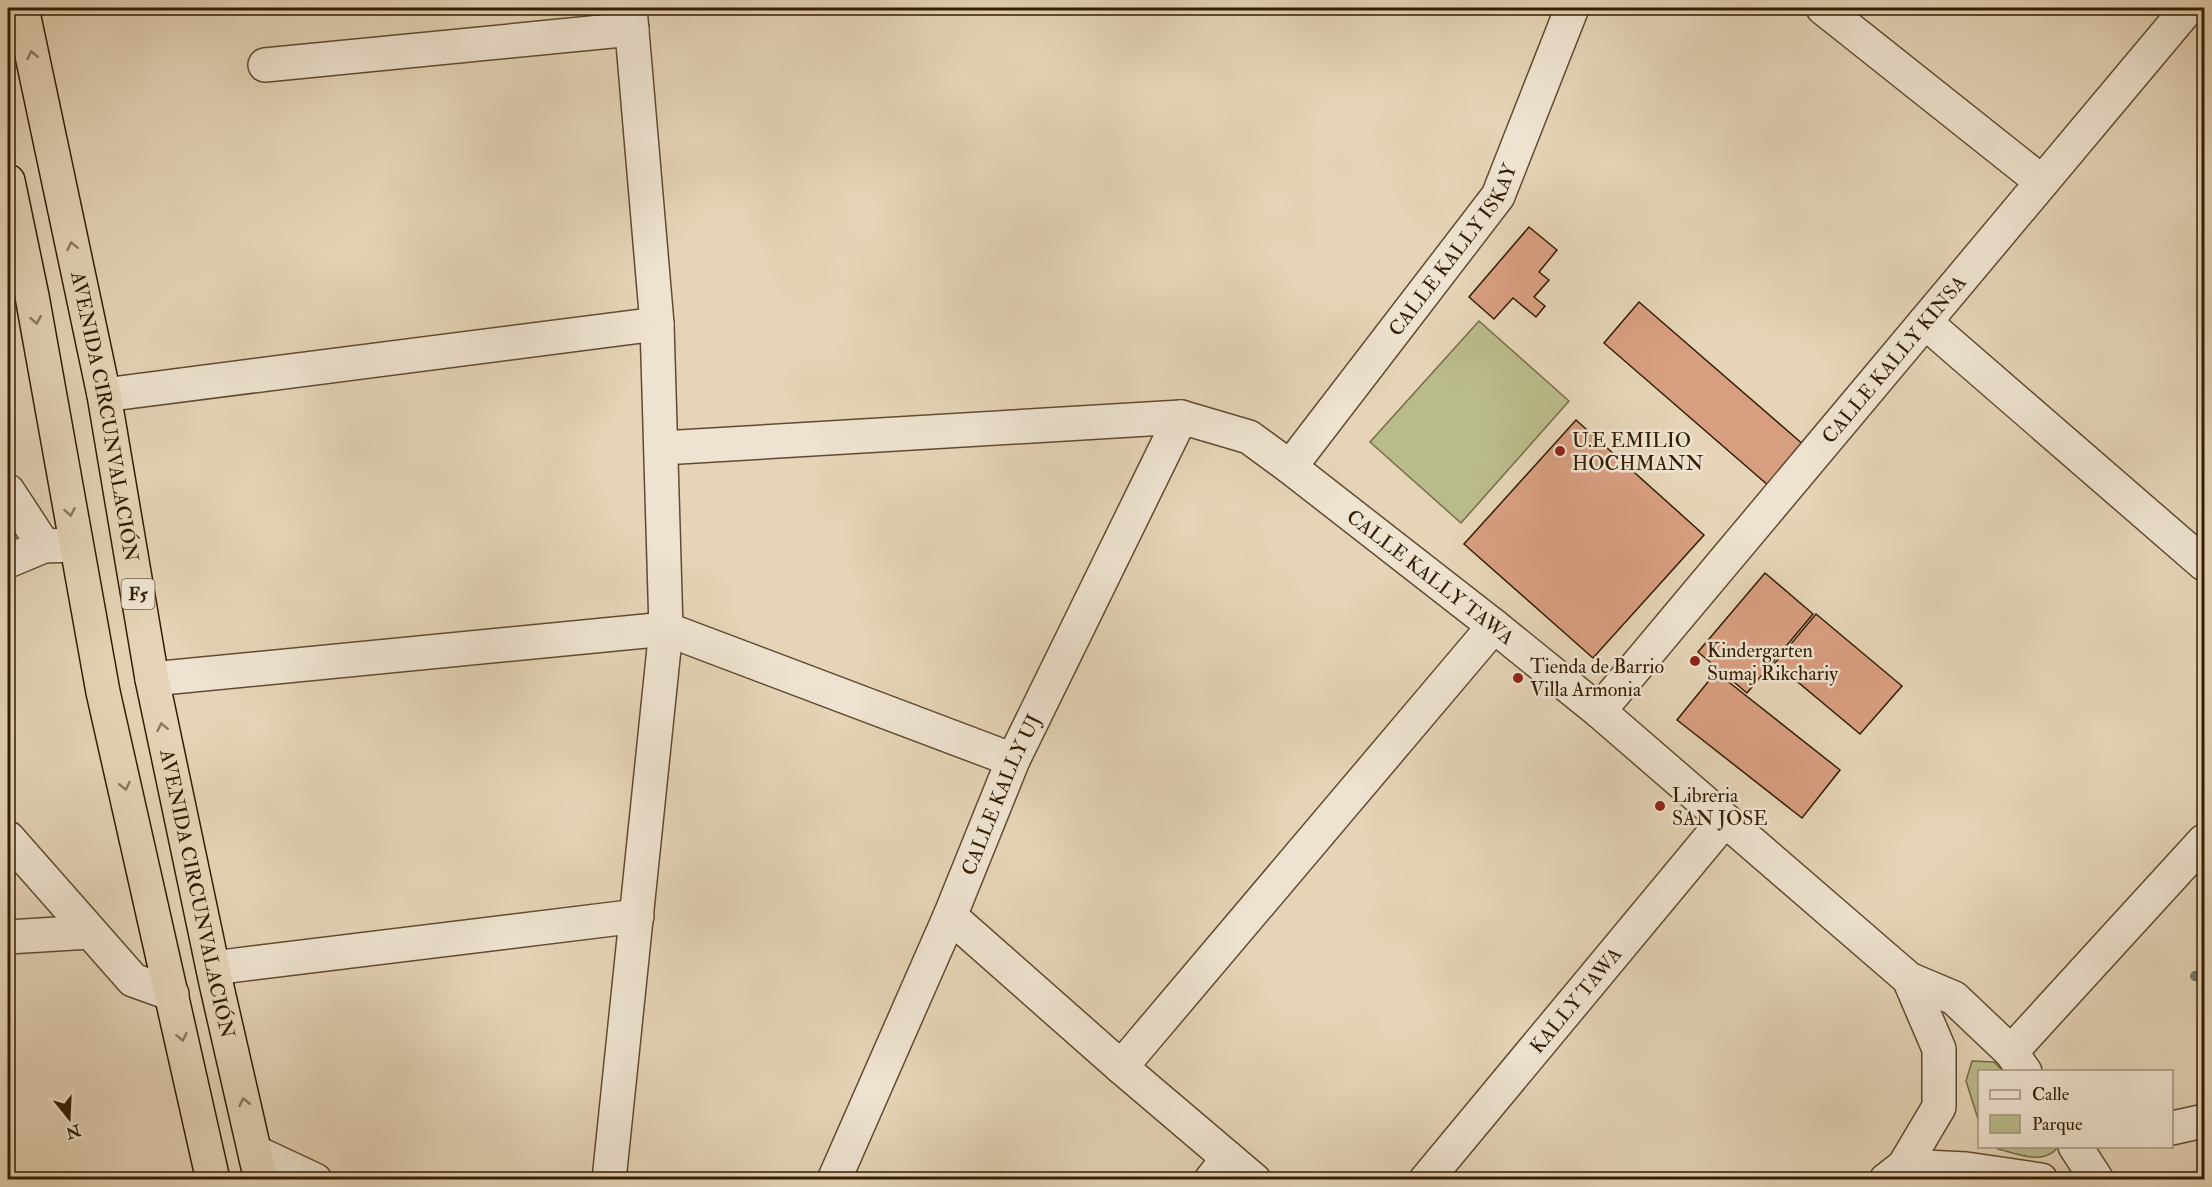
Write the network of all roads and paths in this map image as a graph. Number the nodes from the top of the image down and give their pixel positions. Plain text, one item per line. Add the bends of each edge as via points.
1 (22, 8) edge
2 (1572, 8) edge
3 (1824, 8) edge
4 (2188, 8) edge
5 (631, 18) edge
6 (265, 65) dead end
7 (8, 180) edge
8 (2042, 182) junction
9 (1925, 322) junction
10 (657, 324) junction
11 (104, 395) junction
12 (1181, 417) junction
13 (662, 448) junction
14 (1290, 467) junction
15 (8, 492) edge
16 (60, 546) junction
17 (8, 561) edge
18 (2205, 564) edge
19 (1494, 626) junction
20 (666, 629) junction
21 (152, 679) junction
22 (1599, 711) junction
23 (1013, 760) junction
24 (1724, 821) junction
25 (8, 838) edge
26 (2205, 841) edge
27 (637, 916) junction
28 (950, 916) junction
29 (90, 932) junction
30 (8, 937) edge
31 (215, 976) junction
32 (1909, 979) junction
33 (172, 994) junction
34 (2018, 1062) edge
35 (1121, 1066) junction
36 (2205, 1121) edge
37 (2173, 1128) edge
38 (258, 1166) edge
39 (1219, 1169) edge
40 (211, 1171) edge
41 (1895, 1173) edge
42 (315, 1179) edge
43 (609, 1179) edge
44 (834, 1179) edge
45 (1254, 1179) edge
46 (1426, 1179) edge
47 (2041, 1179) edge

11 -> 1 highway, AVENIDA CIRCUNVALACIÓN / F5
2 - 14 street, CALLE KALLY ISKAY via 1498,196
3 - 8 street
4 - 8 street, CALLE KALLY KINSA
5 - 6 street
5 - 10 street
7 -> 16 highway via 32,296
8 - 9 street, CALLE KALLY KINSA
9 - 18 street
9 - 22 street, CALLE KALLY KINSA
10 - 11 street
10 - 13 street
11 - 21 highway, AVENIDA CIRCUNVALACIÓN / F5
12 - 13 street, CALLE KALLY TAWA
12 - 14 street, CALLE KALLY TAWA via 1249,437
12 - 23 street, CALLE KALLY UJ
13 - 20 street
14 - 19 street, CALLE KALLY TAWA
15 - 16 street
16 - 17 street
16 -> 33 highway via 103,692
19 - 22 street, CALLE KALLY TAWA
19 - 35 street
20 - 21 street
20 - 23 street
20 - 27 street
31 -> 21 highway, AVENIDA CIRCUNVALACIÓN / F5
22 - 24 street, CALLE KALLY TAWA
23 - 28 street, CALLE KALLY UJ
24 - 32 street, CALLE KALLY TAWA
24 - 46 street, KALLY TAWA
25 - 29 street
26 - 34 street
27 - 31 street
27 - 43 street
28 - 35 street
28 - 44 street, CALLE KALLY UJ
29 - 30 street
29 - 33 street via 133,980
31 - 33 highway
38 -> 31 highway, AVENIDA CIRCUNVALACIÓN / F5
32 - 34 street via 1954,998
32 - 41 street via 1939,1049 1939,1107
33 -> 40 highway
35 - 39 street
36 - 37 street
38 - 40 highway
38 - 42 street
39 - 45 street
41 - 47 street via 1966,1169

